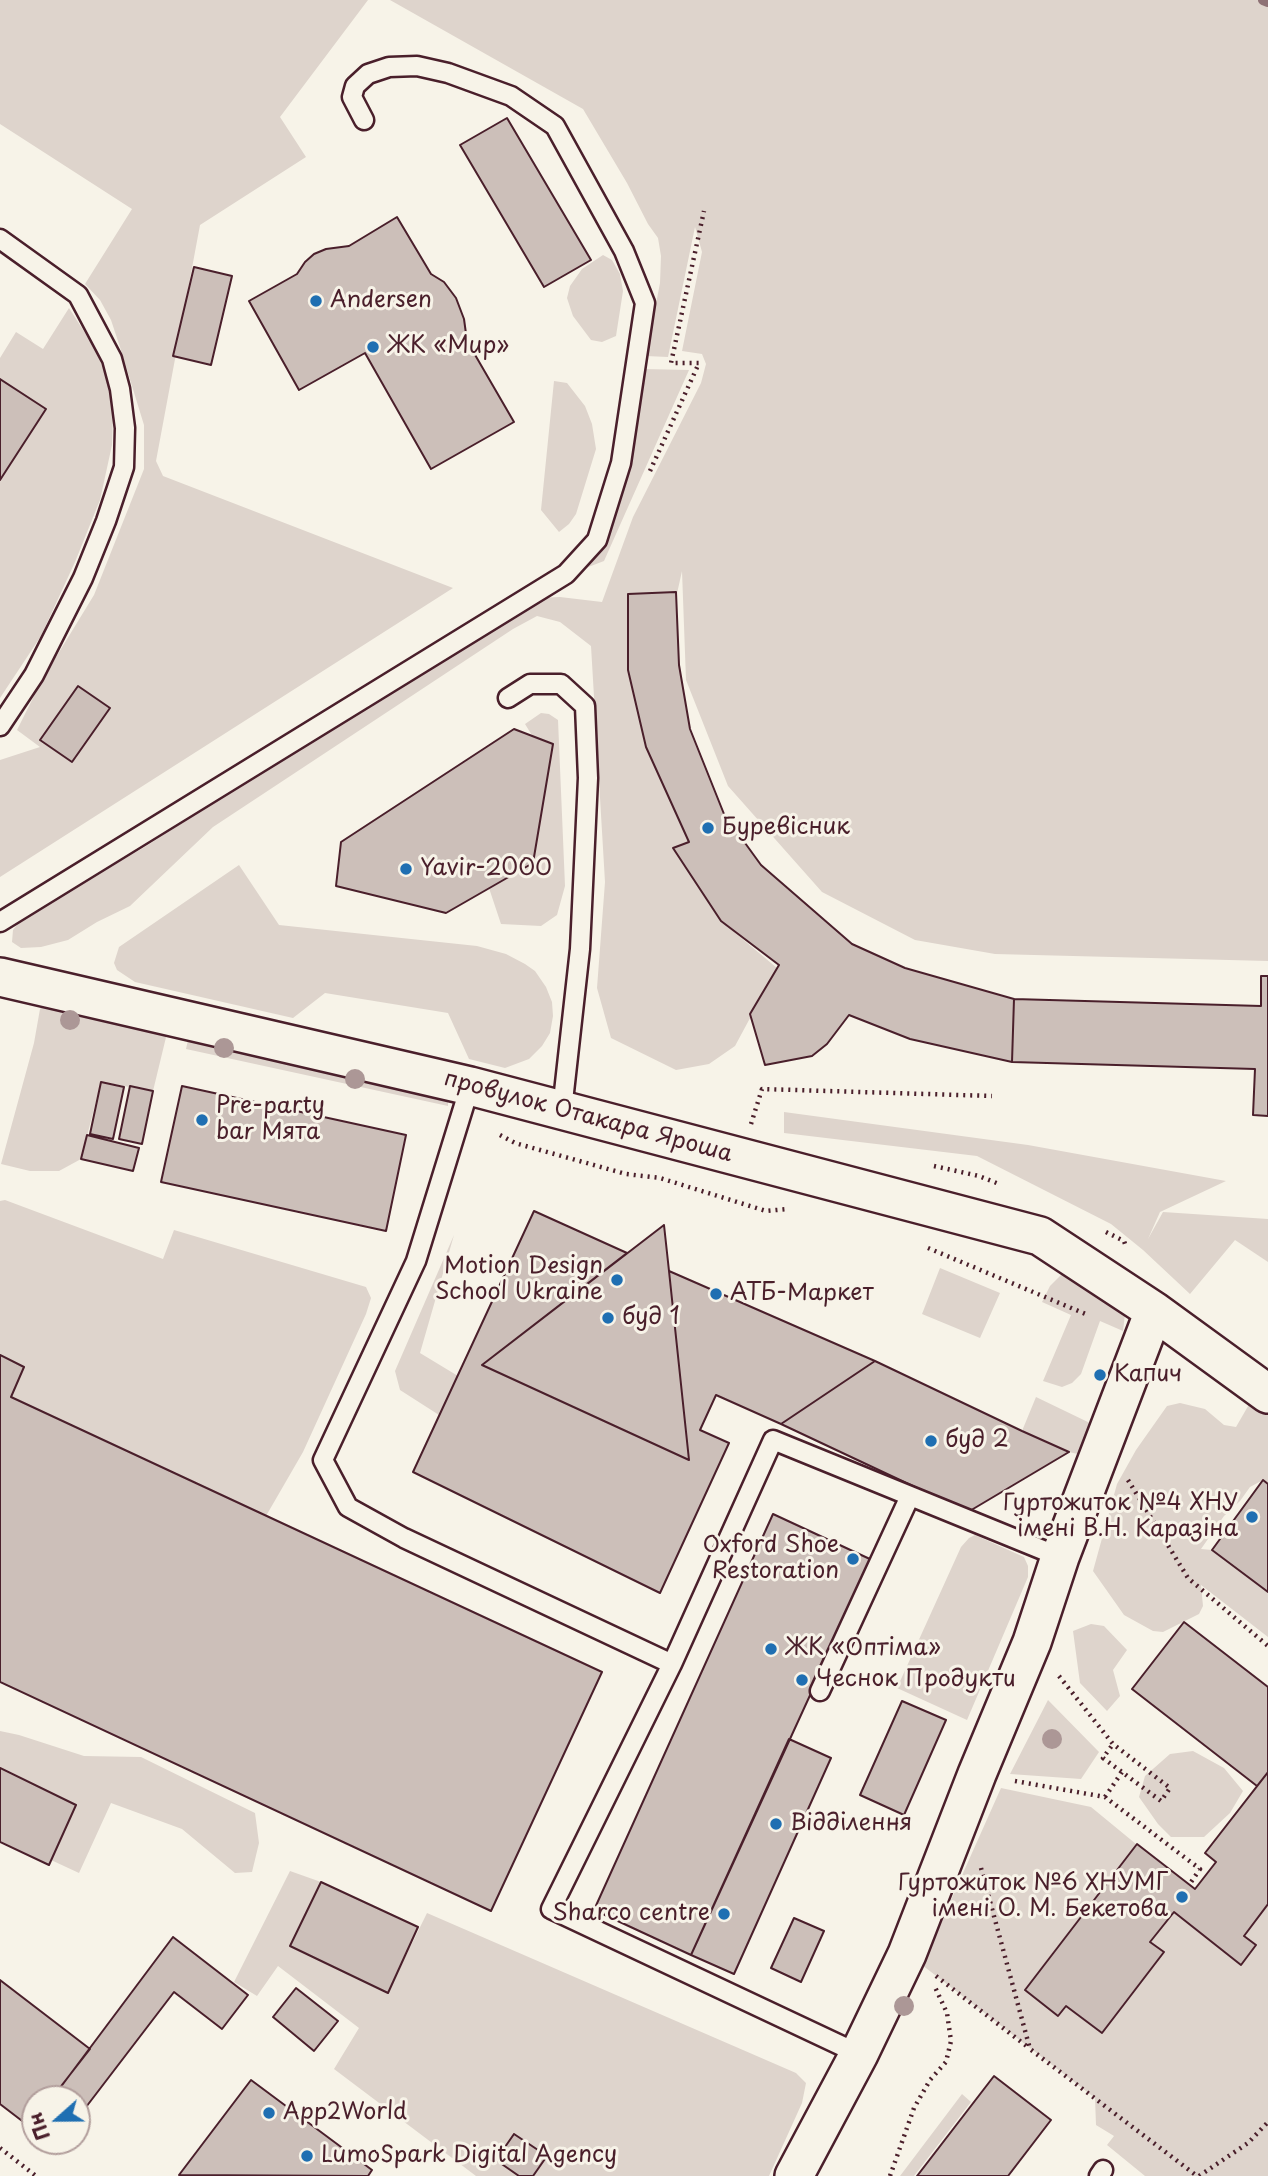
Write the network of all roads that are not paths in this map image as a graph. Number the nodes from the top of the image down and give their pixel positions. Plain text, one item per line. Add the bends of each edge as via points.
1 (364, 120) dead end
2 (0, 239) edge
3 (508, 698) dead end
4 (0, 726) edge
5 (0, 922) edge
6 (0, 978) edge
7 (467, 1100) junction
8 (562, 1110) junction
9 (1154, 1311) junction
10 (1268, 1394) edge
11 (909, 1496) junction
12 (1060, 1557) junction
13 (672, 1664) junction
14 (820, 1691) dead end
15 (859, 2054) junction
16 (795, 2176) edge

1 - 5 lane via 352,97 355,86 368,74 389,67 417,66 511,96 555,126 624,251 645,303 621,463 597,540 566,574
2 - 4 lane via 78,295 112,359 125,428 124,467 88,566 34,675
3 - 8 lane via 530,684 561,684 585,706 588,778 580,948
6 - 7 street, провулок Отакара Яроша
7 - 8 street, провулок Отакара Яроша
7 - 13 lane via 416,1261 323,1460 348,1507
8 - 9 street, провулок Отакара Яроша via 1040,1236
9 - 10 street, провулок Отакара Яроша
9 - 12 street
11 - 12 lane
11 - 13 lane via 773,1440
11 - 14 lane
12 - 15 street via 1032,1642 977,1774 916,1961
13 - 15 lane via 551,1909
15 - 16 street

